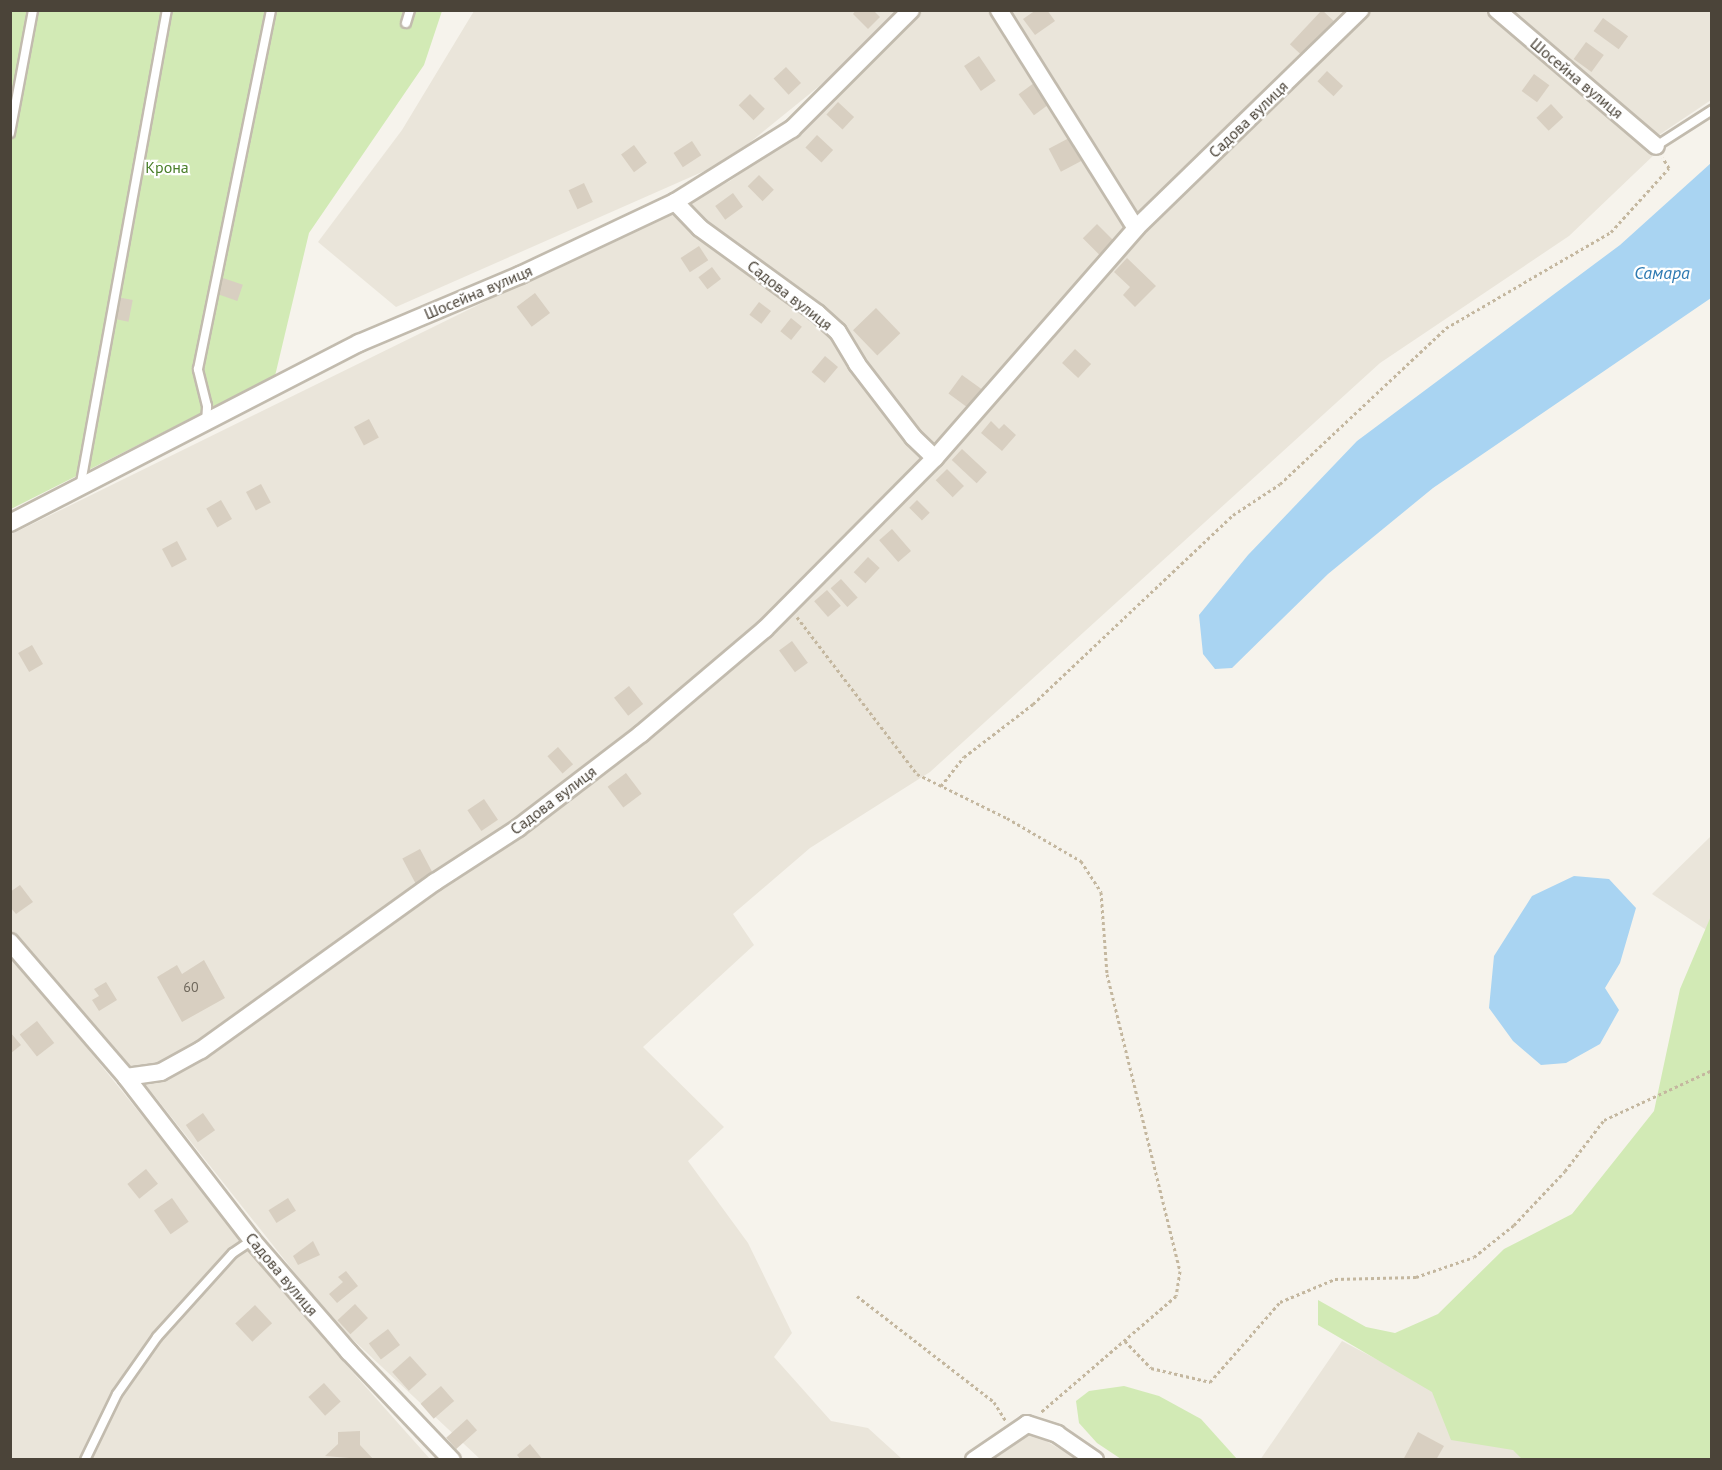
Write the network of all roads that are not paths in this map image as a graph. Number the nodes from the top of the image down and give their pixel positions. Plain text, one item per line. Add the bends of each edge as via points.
1 (33, 10) edge
2 (167, 10) edge
3 (271, 10) edge
4 (410, 10) edge
5 (911, 10) edge
6 (999, 10) edge
7 (1360, 10) edge
8 (1497, 10) edge
9 (406, 23) dead end
10 (1712, 111) edge
11 (10, 133) edge
12 (1656, 146) joint
13 (675, 202) junction
14 (1137, 228) junction
15 (205, 425) junction
16 (935, 458) junction
17 (80, 488) junction
18 (10, 523) edge
19 (10, 942) edge
20 (126, 1077) junction
21 (252, 1240) junction
22 (86, 1460) edge
23 (452, 1460) edge
24 (974, 1460) edge
25 (1095, 1460) edge

1 - 11 lane
2 - 17 lane
3 - 15 lane via 198,369 207,406
4 - 9 lane
5 - 13 street, Шосейна вулиця via 792,129
6 - 14 street
7 - 14 street, Садова вулиця
8 - 12 street, Шосейна вулиця
10 - 12 lane
13 - 15 street, Шосейна вулиця via 520,275 359,343
13 - 16 street, Садова вулиця via 700,228 838,332 857,364 913,437
14 - 16 street, Садова вулиця
15 - 17 street, Шосейна вулиця
16 - 20 street, Садова вулиця via 789,606 640,734 518,828 417,895 201,1050 161,1072
17 - 18 street, Шосейна вулиця
19 - 20 street, Садова вулиця
20 - 21 street, Садова вулиця
21 - 22 lane via 233,1253 157,1337 117,1394
21 - 23 street, Садова вулиця via 349,1352
24 - 25 street via 1020,1428 1057,1434

